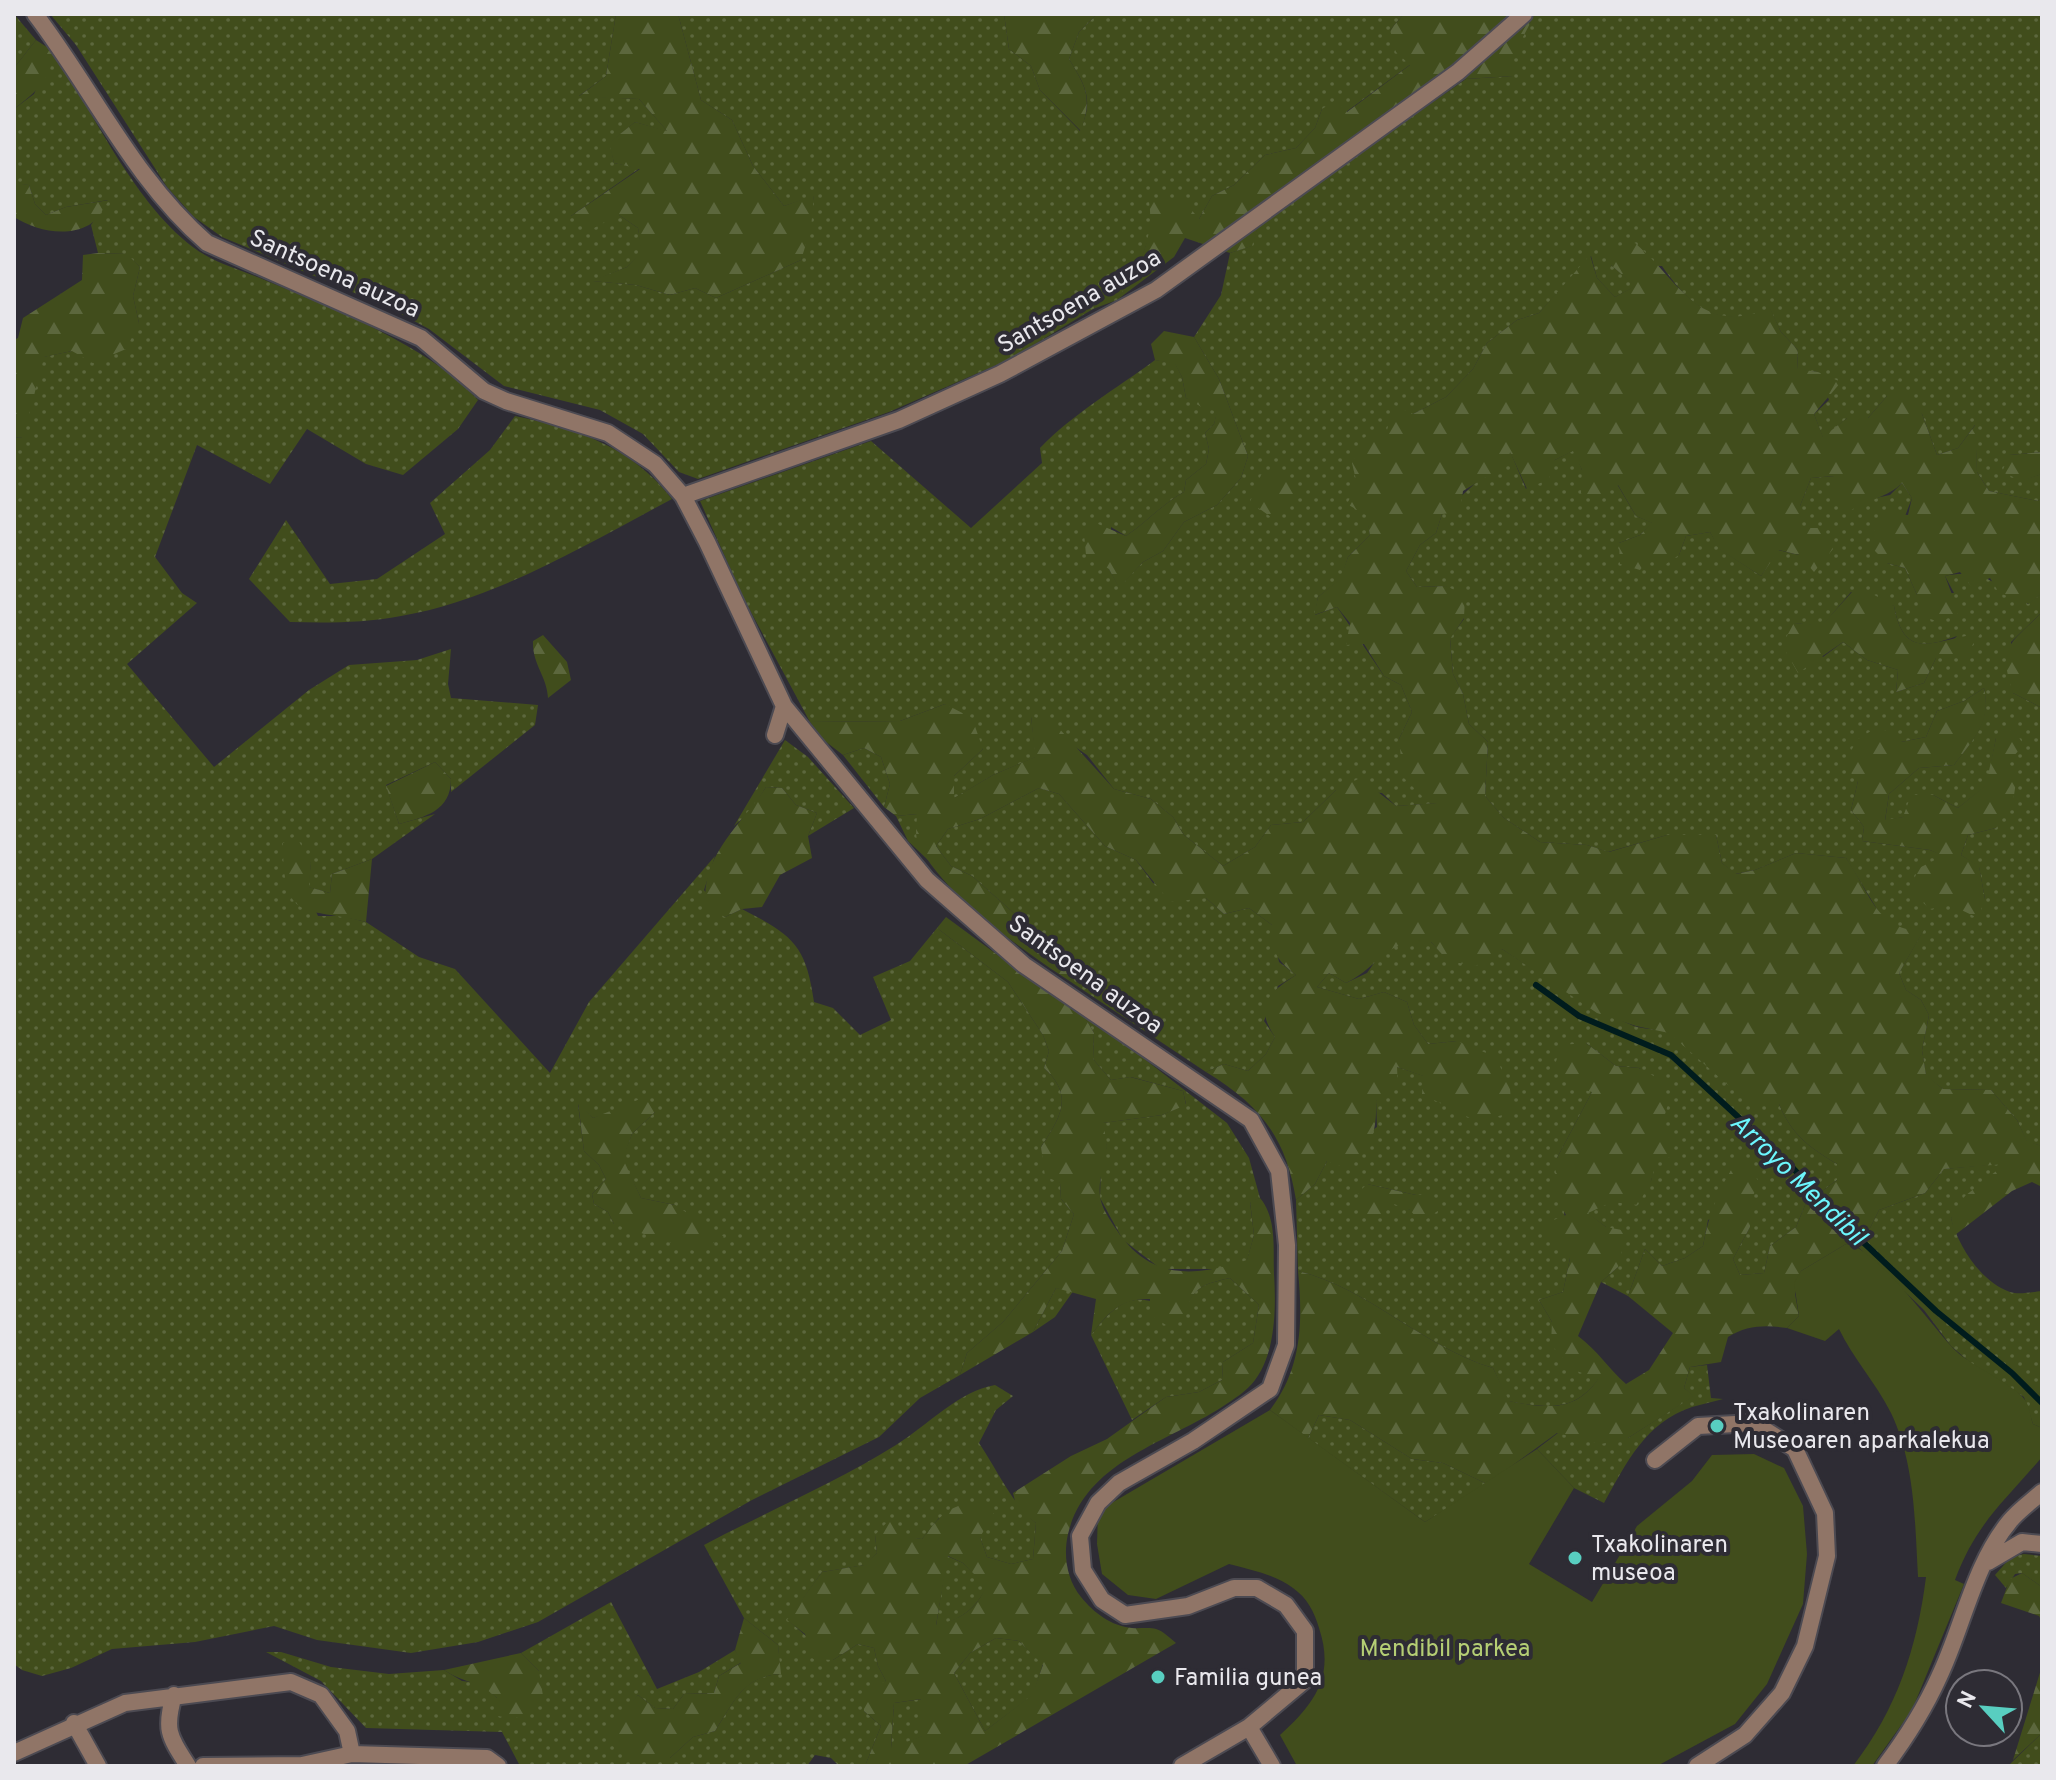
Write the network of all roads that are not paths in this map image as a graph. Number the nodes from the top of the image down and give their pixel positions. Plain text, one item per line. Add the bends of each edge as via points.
1 (35, 14) edge
2 (1524, 14) edge
3 (683, 496) junction
4 (784, 706) junction
5 (775, 735) dead end
6 (1655, 1460) dead end
7 (2042, 1492) edge
8 (2042, 1544) edge
9 (1986, 1563) junction
10 (174, 1695) junction
11 (74, 1723) junction
12 (1249, 1727) junction
13 (14, 1753) edge
14 (352, 1754) junction
15 (98, 1766) edge
16 (188, 1766) edge
17 (203, 1766) edge
18 (302, 1766) edge
19 (498, 1766) edge
20 (1182, 1766) edge
21 (1272, 1766) edge
22 (1697, 1766) edge
23 (1885, 1766) edge

1 - 3 street, Santsoena auzoa via 153,188 207,243 421,338 484,391 608,433 655,464
2 - 3 street, Santsoena auzoa via 1458,72 1156,290 1000,374 899,420
3 - 4 street, Santsoena auzoa
4 - 5 street
4 - 12 street, Santsoena auzoa via 927,880 1024,965 1251,1120 1279,1171 1287,1245 1286,1345 1270,1389 1119,1483 1098,1503 1080,1536 1083,1570 1102,1600 1125,1615 1188,1606 1234,1588 1257,1588 1286,1605 1305,1631 1305,1680
6 - 22 street via 1698,1426 1754,1423 1795,1449 1825,1513 1827,1556 1805,1646 1782,1693 1745,1735
7 - 9 street via 2012,1519
8 - 9 street via 2022,1542
9 - 23 street via 1940,1677
10 - 11 street via 125,1703
10 - 14 street via 291,1682 321,1695 347,1731
10 - 16 street via 168,1734
11 - 13 street
11 - 15 street
12 - 20 street
12 - 21 street
14 - 18 street
14 - 19 street via 487,1758
17 - 18 street

